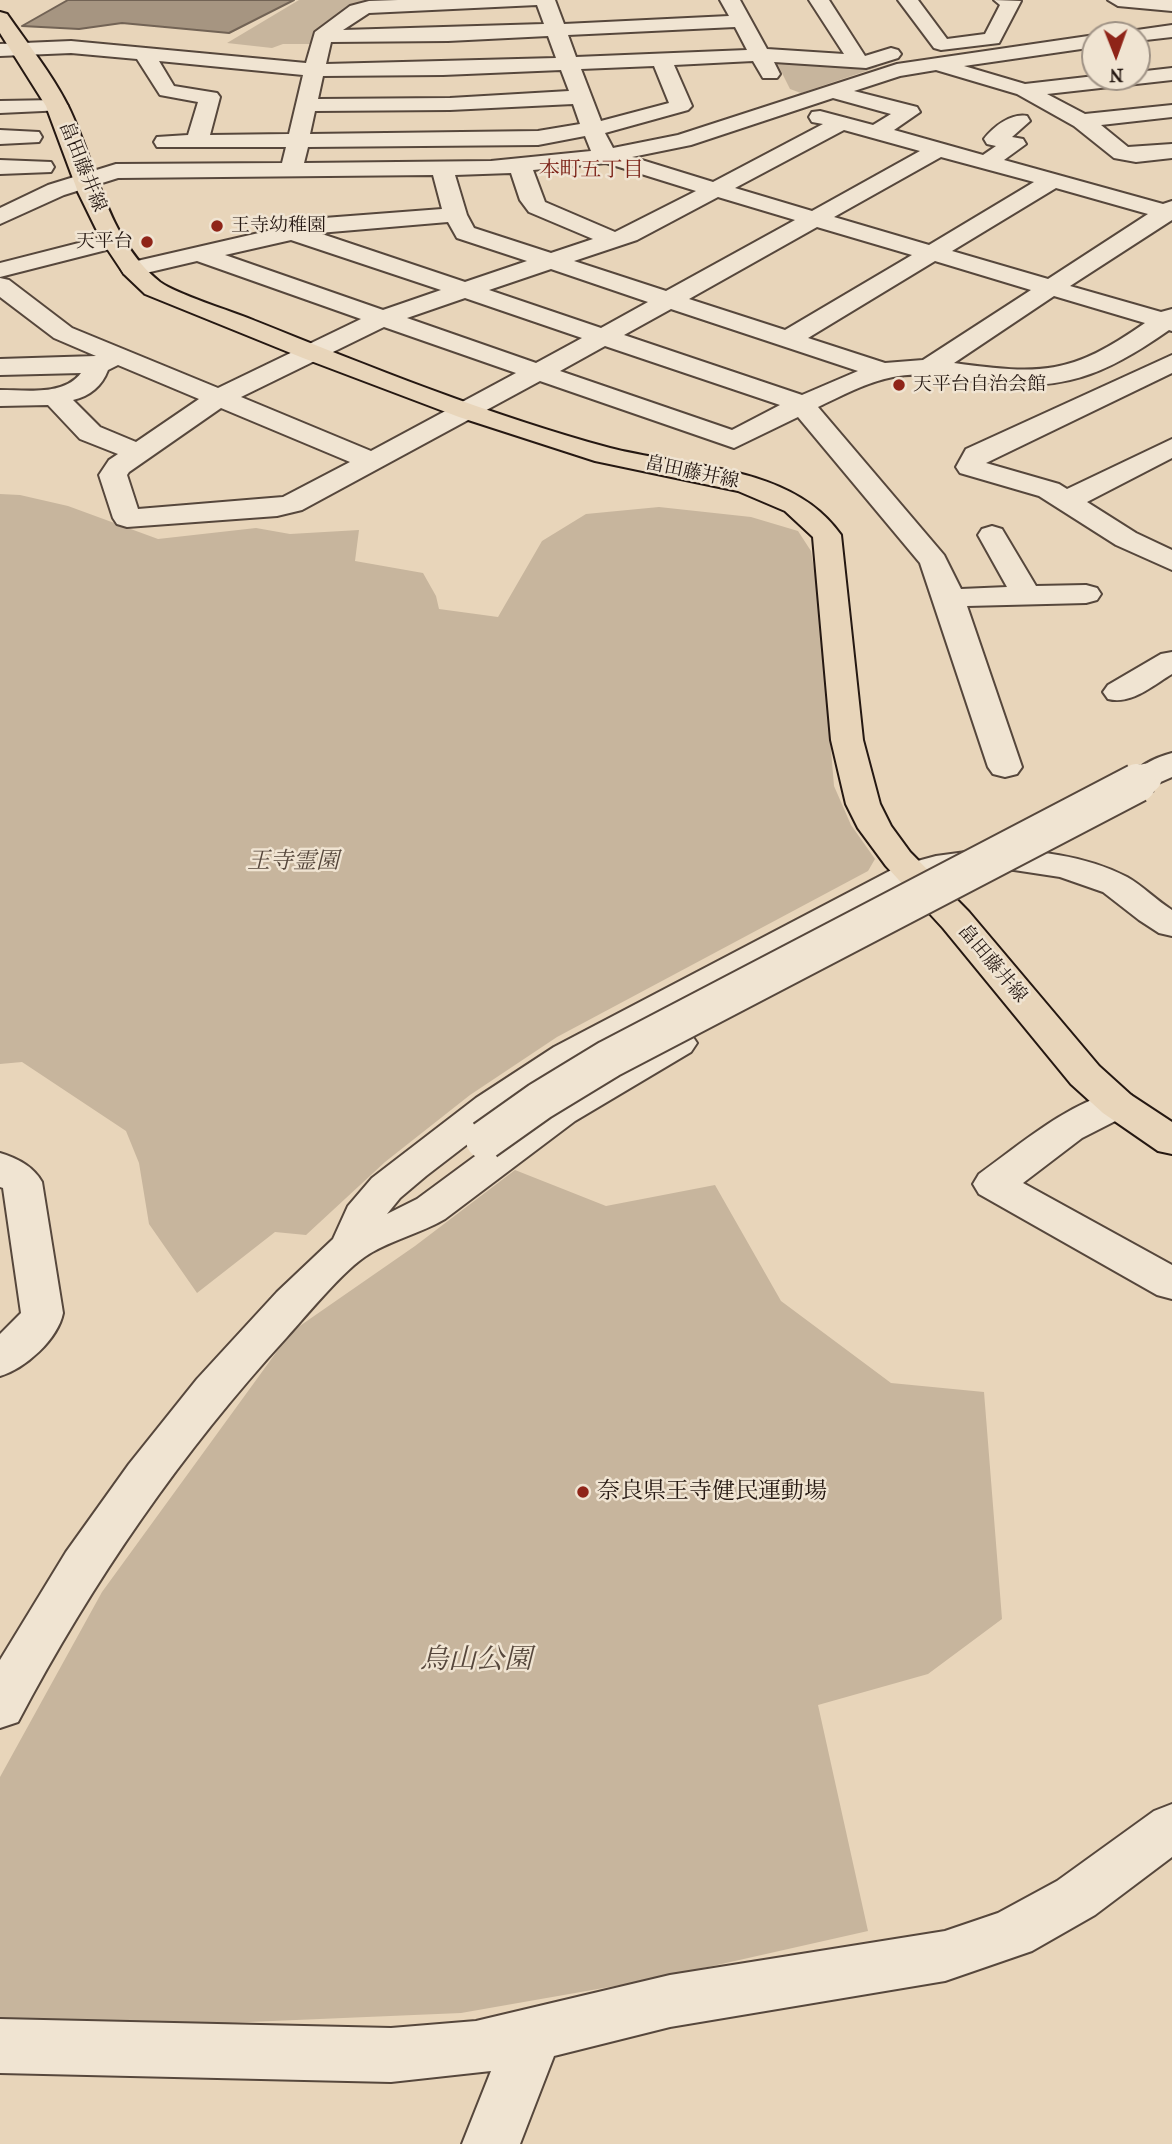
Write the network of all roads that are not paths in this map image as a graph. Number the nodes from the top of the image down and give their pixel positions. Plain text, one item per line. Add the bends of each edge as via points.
1 (537, 0) edge
2 (545, 0) edge
3 (730, 0) edge
4 (819, 0) edge
5 (908, 0) edge
6 (1004, 0) edge
7 (1118, 0) edge
8 (1125, 1) edge
9 (376, 3) edge
10 (1172, 5) edge
11 (741, 21) junction
12 (1118, 21) edge
13 (556, 30) junction
14 (1172, 31) edge
15 (1151, 33) edge
16 (16, 34) edge
17 (322, 36) junction
18 (1081, 42) edge
19 (936, 54) junction
20 (760, 55) junction
21 (145, 56) junction
22 (167, 58) junction
23 (662, 60) junction
24 (858, 61) junction
25 (568, 64) junction
26 (314, 70) junction
27 (885, 73) junction
28 (1172, 75) edge
29 (936, 87) dead end
30 (1024, 90) junction
31 (831, 92) junction
32 (581, 97) junction
33 (306, 104) junction
34 (57, 106) junction
35 (786, 106) junction
36 (0, 107) edge
37 (1172, 111) edge
38 (1019, 121) dead end
39 (1082, 121) junction
40 (842, 123) junction
41 (593, 130) junction
42 (876, 132) junction
43 (0, 137) edge
44 (31, 137) dead end
45 (298, 141) junction
46 (165, 142) dead end
47 (197, 142) junction
48 (939, 149) junction
49 (1172, 150) edge
50 (608, 156) junction
51 (984, 163) junction
52 (520, 166) junction
53 (0, 167) edge
54 (43, 167) dead end
55 (292, 169) junction
56 (442, 169) junction
57 (86, 180) junction
58 (1052, 181) junction
59 (715, 190) junction
60 (1170, 211) edge
61 (454, 215) junction
62 (0, 217) edge
63 (814, 218) junction
64 (292, 232) junction
65 (614, 240) junction
66 (114, 241) junction
67 (932, 253) junction
68 (199, 254) junction
69 (548, 262) junction
70 (134, 269) junction
71 (0, 271) edge
72 (0, 285) edge
73 (1051, 288) junction
74 (464, 290) junction
75 (668, 301) junction
76 (383, 318) junction
77 (1170, 320) edge
78 (603, 337) junction
79 (787, 340) junction
80 (312, 353) junction
81 (107, 361) junction
82 (1172, 363) edge
83 (0, 367) edge
84 (930, 367) junction
85 (883, 371) junction
86 (538, 372) junction
87 (55, 397) junction
88 (0, 398) edge
89 (218, 398) junction
90 (800, 403) junction
91 (468, 411) junction
92 (1172, 447) edge
93 (138, 452) junction
94 (372, 461) junction
95 (1068, 500) junction
96 (992, 535) dead end
97 (1167, 554) edge
98 (1086, 594) dead end
99 (1027, 596) junction
100 (949, 598) junction
101 (1172, 661) edge
102 (1119, 692) dead end
103 (1005, 767) dead end
104 (1159, 770) edge
105 (911, 873) junction
106 (939, 901) junction
107 (1140, 905) junction
108 (1172, 925) edge
109 (1117, 1104) junction
110 (1172, 1142) edge
111 (0, 1167) edge
112 (351, 1245) junction
113 (1172, 1284) edge
114 (0, 1360) edge
115 (0, 1707) edge
116 (1172, 1827) edge
117 (534, 2034) junction
118 (0, 2046) edge
119 (491, 2144) edge

1 - 9 street
2 - 13 street
3 - 11 street
4 - 24 street
5 - 19 street
6 - 19 street via 1011,1 992,39
7 - 8 street
8 - 10 street
8 - 12 street
9 - 17 street via 357,10
11 - 13 street
11 - 20 street
13 - 17 street
13 - 25 street
14 - 15 street
16 - 21 street via 71,47
16 - 22 street via 72,31 179,48
16 - 34 main road, 畠田藤井線
17 - 26 street
18 - 19 street
19 - 24 street
19 - 27 street
19 - 30 street
20 - 23 street
20 - 24 street
20 - 35 street
21 - 22 street
21 - 47 street via 167,91 210,97
22 - 26 street
23 - 25 street
23 - 41 street via 681,106
25 - 26 street
25 - 32 street
26 - 33 street
27 - 29 street
27 - 31 street
28 - 30 street
30 - 39 street
31 - 35 street
31 - 42 street via 909,113
32 - 33 street
32 - 41 street
33 - 45 street
34 - 36 street
34 - 57 main road, 畠田藤井線
35 - 40 street
35 - 50 street via 683,140
37 - 39 street
38 - 51 street via 995,139 1015,144
39 - 49 street via 1122,153
40 - 42 street
40 - 59 street
41 - 45 street via 499,141
41 - 50 street
42 - 48 street
43 - 44 street
45 - 47 street
45 - 55 street
46 - 47 street
48 - 51 street
48 - 63 street
50 - 52 street
50 - 59 street
51 - 58 street
52 - 56 street
52 - 65 street via 537,207
53 - 54 street
55 - 56 street
55 - 57 street via 138,169
56 - 61 street
57 - 62 street
57 - 66 main road, 畠田藤井線
58 - 60 street
58 - 67 street
59 - 63 street
59 - 65 street
60 - 73 street
61 - 64 street via 324,225
61 - 69 street via 465,233
63 - 67 street
63 - 75 street
64 - 68 street
64 - 74 street
65 - 69 street
66 - 70 main road, 畠田藤井線
66 - 71 street
67 - 73 street
67 - 79 street
68 - 70 street
68 - 76 street
69 - 74 street
69 - 75 street
70 - 80 main road, 畠田藤井線 via 155,289
72 - 81 street
73 - 77 street
73 - 84 street
74 - 76 street
74 - 78 street
75 - 78 street
75 - 79 street
76 - 80 street
76 - 86 street
77 - 84 street via 1108,360 1058,377
78 - 86 street
78 - 90 street
79 - 85 street
80 - 89 street
80 - 91 main road, 畠田藤井線
81 - 83 street
81 - 87 street via 90,382
81 - 89 street
82 - 95 street via 976,454 970,467
84 - 85 street
85 - 90 street
86 - 90 street via 734,440
86 - 91 street
87 - 88 street
87 - 93 street via 90,433
89 - 93 street
89 - 94 street
90 - 100 street via 920,542 934,561
91 - 94 street
91 - 105 main road, 畠田藤井線 via 605,455 746,484 795,505 827,535 847,740 858,785 875,828
92 - 95 street
93 - 94 street via 113,475 127,518 292,504
95 - 97 street via 1126,539
96 - 99 street
98 - 99 street
99 - 100 street
100 - 103 street
101 - 102 street
104 - 112 street, bridge via 608,1059 485,1140
105 - 106 main road, 畠田藤井線
105 - 107 street via 963,862 1040,861 1084,872 1118,887
105 - 112 street via 568,1056 518,1088 386,1188 363,1216
106 - 107 street via 968,886 1033,879
106 - 109 main road, 畠田藤井線 via 1086,1075
106 - 112 street via 608,1083 561,1112 431,1209
107 - 108 street
109 - 110 main road, 畠田藤井線
109 - 113 street via 1068,1129 993,1184
111 - 114 street via 22,1182 42,1313 40,1322
112 - 115 street via 227,1375 143,1477 50,1614
116 - 117 street via 1076,1898 1013,1933 945,1956 670,2001
117 - 118 street via 475,2048 391,2055
117 - 119 street

